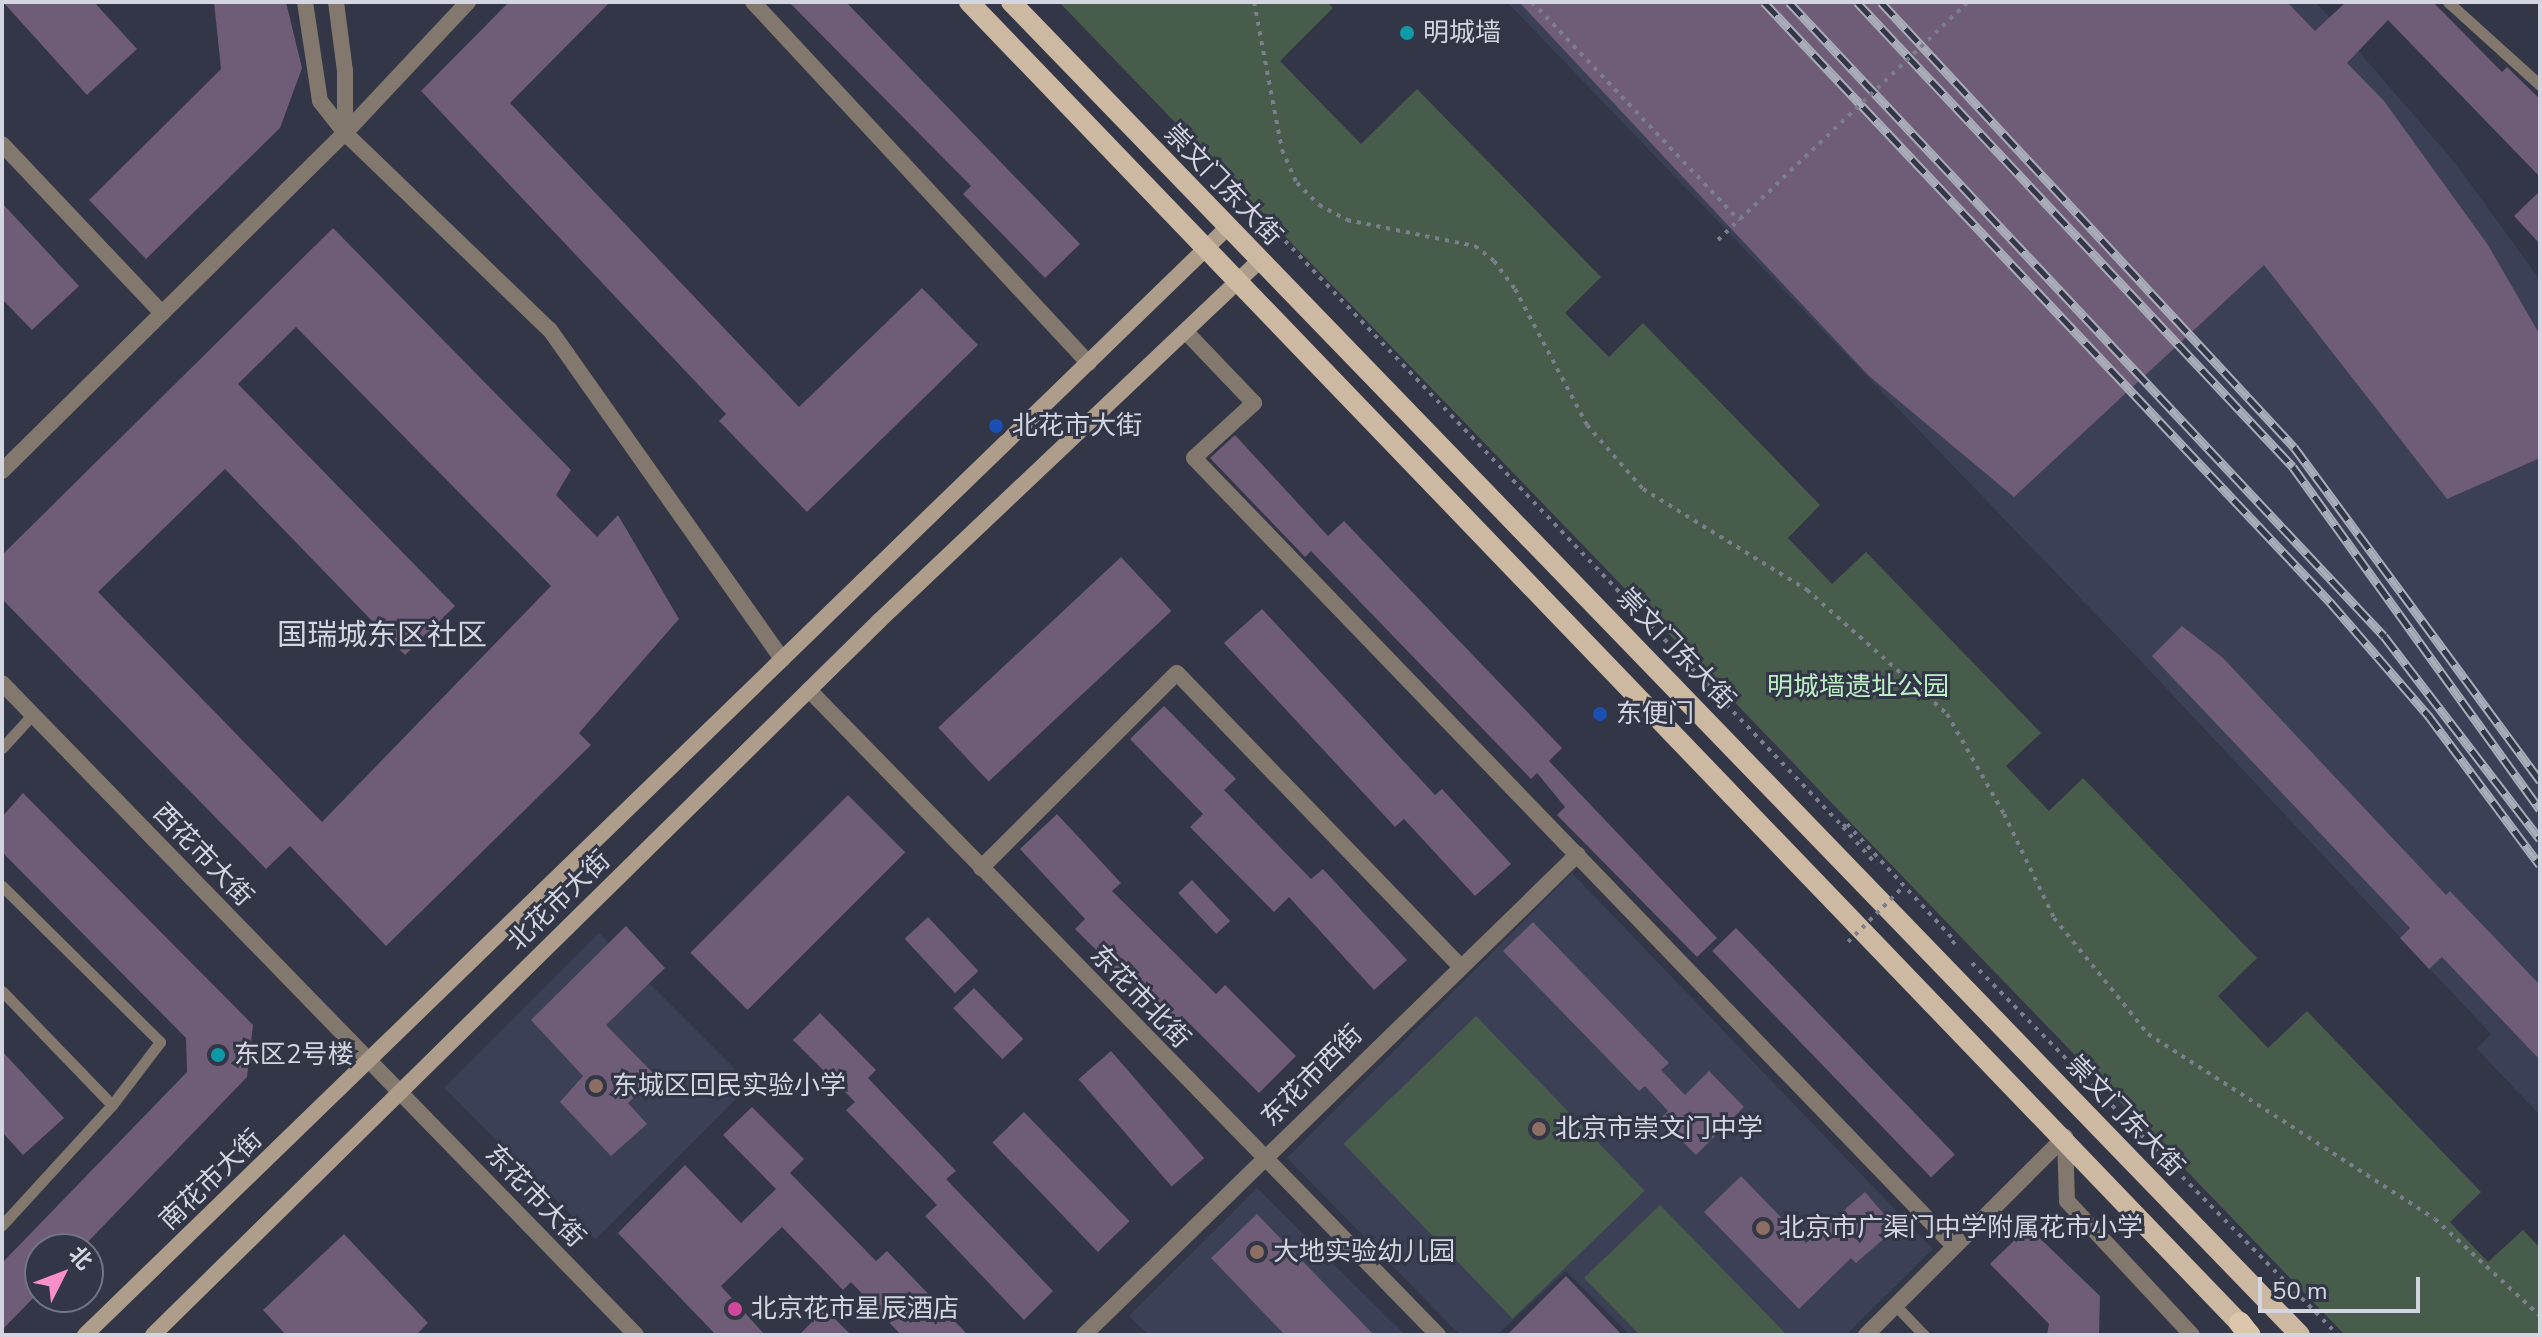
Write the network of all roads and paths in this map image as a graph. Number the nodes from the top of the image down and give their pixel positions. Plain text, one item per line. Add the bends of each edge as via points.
1 (305, 2) edge
2 (336, 2) edge
3 (468, 2) edge
4 (753, 2) edge
5 (969, 2) edge
6 (1011, 2) edge
7 (1254, 2) edge
8 (1532, 2) edge
9 (1968, 2) edge
10 (2448, 2) edge
11 (2540, 85) edge
12 (345, 133) junction
13 (2, 144) edge
14 (1230, 183) dead end
15 (1739, 220) junction
16 (1227, 228) junction
17 (1718, 240) dead end
18 (1206, 249) junction
19 (1259, 261) junction
20 (1239, 281) junction
21 (162, 313) junction
22 (1187, 333) junction
23 (1089, 363) junction
24 (2, 471) edge
25 (782, 659) junction
26 (2, 683) edge
27 (809, 690) junction
28 (32, 715) junction
29 (2, 748) edge
30 (1578, 854) junction
31 (981, 868) junction
32 (2, 886) edge
33 (1900, 890) dead end
34 (1848, 942) dead end
35 (1960, 953) dead end
36 (1969, 961) dead end
37 (1459, 965) junction
38 (2, 991) edge
39 (370, 1060) junction
40 (399, 1091) junction
41 (112, 1105) junction
42 (2065, 1137) junction
43 (1263, 1158) junction
44 (2, 1225) edge
45 (1954, 1246) junction
46 (1895, 1305) junction
47 (2540, 1316) edge
48 (2246, 1331) edge
49 (2190, 1334) edge
50 (85, 1335) edge
51 (153, 1335) edge
52 (636, 1335) edge
53 (1084, 1335) edge
54 (1438, 1335) edge
55 (1866, 1335) edge
56 (1924, 1335) edge
57 (2300, 1335) edge
58 (2338, 1335) edge

1 - 12 street via 320,101
2 - 12 street via 345,71
3 - 12 street
4 - 23 street
5 - 18 main road
6 - 16 main road, 崇文门东大街
7 - 47 path via 1282,150 1297,183 1319,205 1347,220 1454,240 1475,246 1494,261 1515,289 1587,425 1643,489 1807,590 1947,714 2004,814 2054,918 2148,1034 2435,1219
8 - 15 path
9 - 15 path, bridge
10 - 11 lane
12 - 21 street
12 - 25 street via 550,330
13 - 21 street
14 - 35 path via 1843,827 1847,824 1955,941 1951,945
15 - 17 path, bridge
16 - 18 main road, 北花市大街
16 - 19 main road, 崇文门东大街
18 - 20 main road
18 - 23 main road, 北花市大街
19 - 20 main road, 北花市大街
19 - 57 main road, 崇文门东大街
20 - 22 main road, 北花市大街
20 - 42 main road
21 - 24 street
22 - 27 main road, 北花市大街
22 - 30 street via 1254,403 1194,458
23 - 25 main road, 北花市大街
25 - 39 main road, 北花市大街
26 - 28 street, 西花市大街
27 - 31 street, 东花市北街
27 - 40 main road, 北花市大街
28 - 29 lane
28 - 39 street, 西花市大街
30 - 37 street, 东花市西街
30 - 45 street
31 - 37 street via 1177,673
31 - 43 street, 东花市北街
32 - 41 lane via 160,1042
33 - 34 path, bridge
36 - 58 path
37 - 43 street, 东花市西街
38 - 41 lane
39 - 40 street, 西花市大街
39 - 50 main road, 南花市大街
40 - 51 main road
40 - 52 street, 东花市大街
41 - 44 lane
42 - 45 street
42 - 48 main road
42 - 49 street via 2067,1201
43 - 53 street, 东花市西街
43 - 54 street, 东花市北街
45 - 46 street
46 - 55 street
46 - 56 lane

